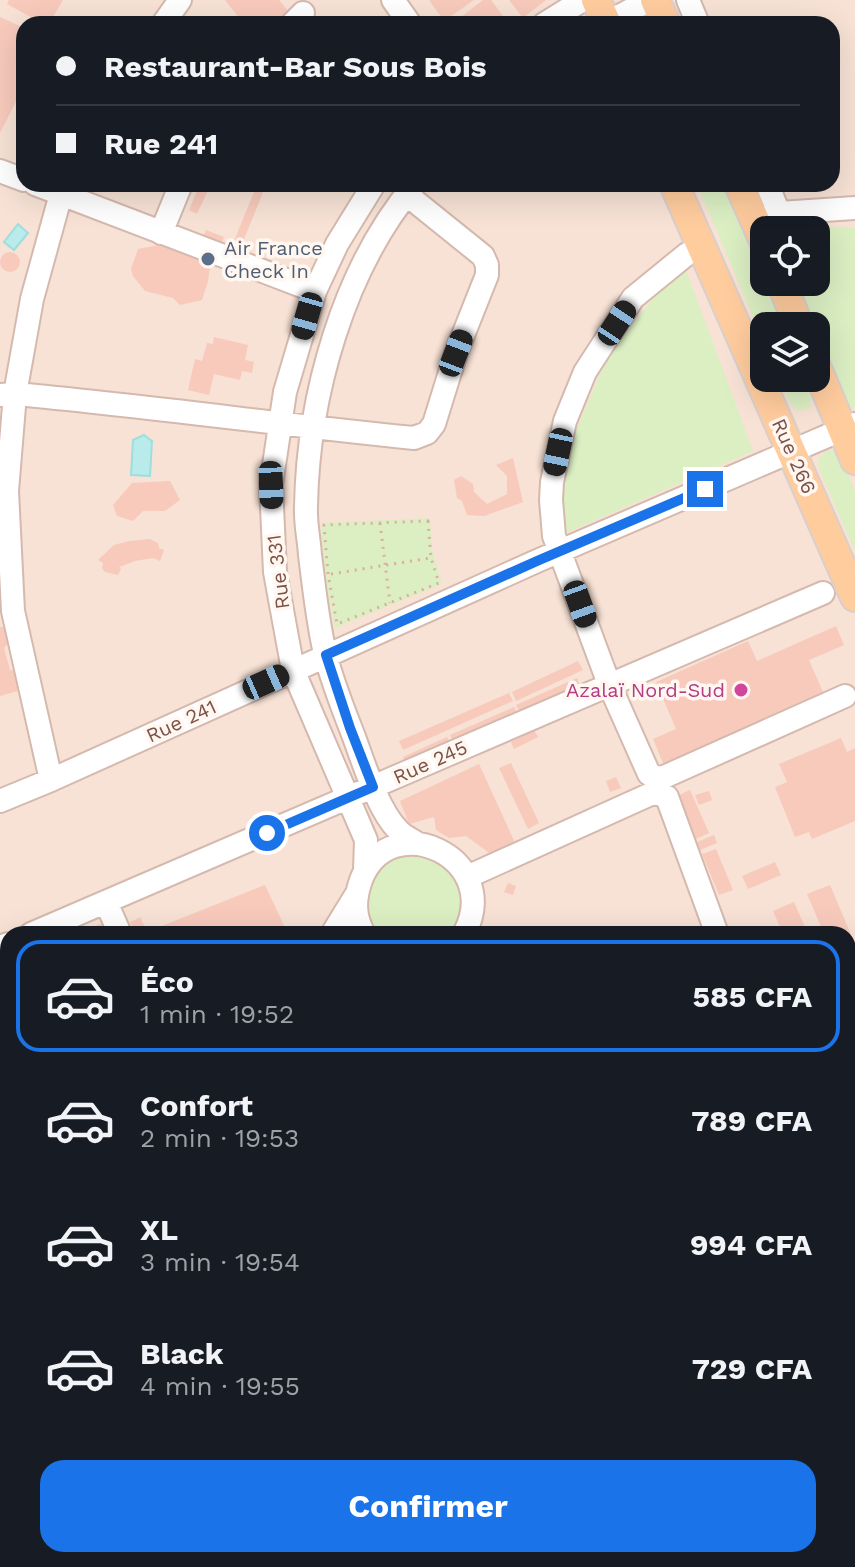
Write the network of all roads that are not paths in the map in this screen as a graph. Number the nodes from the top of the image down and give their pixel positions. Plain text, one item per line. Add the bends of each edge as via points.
1 (583, 0) edge
2 (652, 0) edge
3 (557, 16) edge
4 (608, 16) edge
5 (63, 192) edge
6 (71, 192) edge
7 (178, 192) edge
8 (369, 192) edge
9 (408, 192) edge
10 (413, 192) edge
11 (677, 192) edge
12 (744, 192) edge
13 (767, 192) edge
14 (855, 208) edge
15 (761, 216) edge
16 (766, 216) edge
17 (810, 216) edge
18 (161, 233) junction
19 (701, 248) junction
20 (315, 291) junction
21 (830, 391) edge
22 (8, 394) edge
23 (280, 424) junction
24 (849, 426) edge
25 (313, 428) junction
26 (792, 451) junction
27 (855, 460) edge
28 (561, 551) junction
29 (846, 589) edge
30 (326, 655) junction
31 (293, 670) junction
32 (609, 684) junction
33 (845, 696) dead end
34 (51, 780) junction
35 (373, 787) junction
36 (347, 798) junction
37 (0, 801) edge
38 (418, 844) junction
39 (365, 870) junction
40 (467, 877) junction
41 (356, 895) junction
42 (106, 902) junction
43 (50, 926) edge
44 (116, 926) edge
45 (337, 926) edge
46 (360, 926) edge
47 (467, 926) edge
48 (714, 926) edge

1 - 3 street
2 - 4 street
5 - 22 street
6 - 18 street
7 - 18 street
8 - 20 street, Rue 331
9 - 25 street, Rue 331 via 349,293 329,349
10 - 25 street via 487,265 434,424 414,438
11 - 19 main road, Rue 266
12 - 15 main road
13 - 16 street
14 - 17 street
18 - 20 street
19 - 26 main road, Rue 266
19 - 28 street via 633,298 585,372 565,421 552,482 554,536
20 - 23 street, Rue 331
21 - 24 main road
22 - 23 street
22 - 34 street via 13,611
23 - 25 street
23 - 31 street, Rue 331 via 271,485 275,572
24 - 26 street
24 - 27 main road
25 - 30 street, Rue 331 via 306,508
26 - 28 street
26 - 29 main road, Rue 266
28 - 30 street, Rue 241
28 - 32 street
29 - 32 street, Rue 245
30 - 31 street, Rue 241
30 - 35 street, Rue 331
31 - 34 street, Rue 241
31 - 36 street, Rue 331
32 - 33 street via 649,774 657,778
32 - 35 street, Rue 245
34 - 37 street, Rue 241
35 - 36 street, Rue 245
35 - 38 street, Rue 331 via 399,832
36 - 39 street, Rue 331 via 366,840
36 - 42 street, Rue 245
38 - 39 street via 388,850
38 - 40 street, Rue 331 via 447,853
39 - 41 street
40 - 47 street via 473,895
40 - 48 street via 653,793 667,797
41 - 45 street
41 - 46 street
42 - 43 street, Rue 245
42 - 44 street

